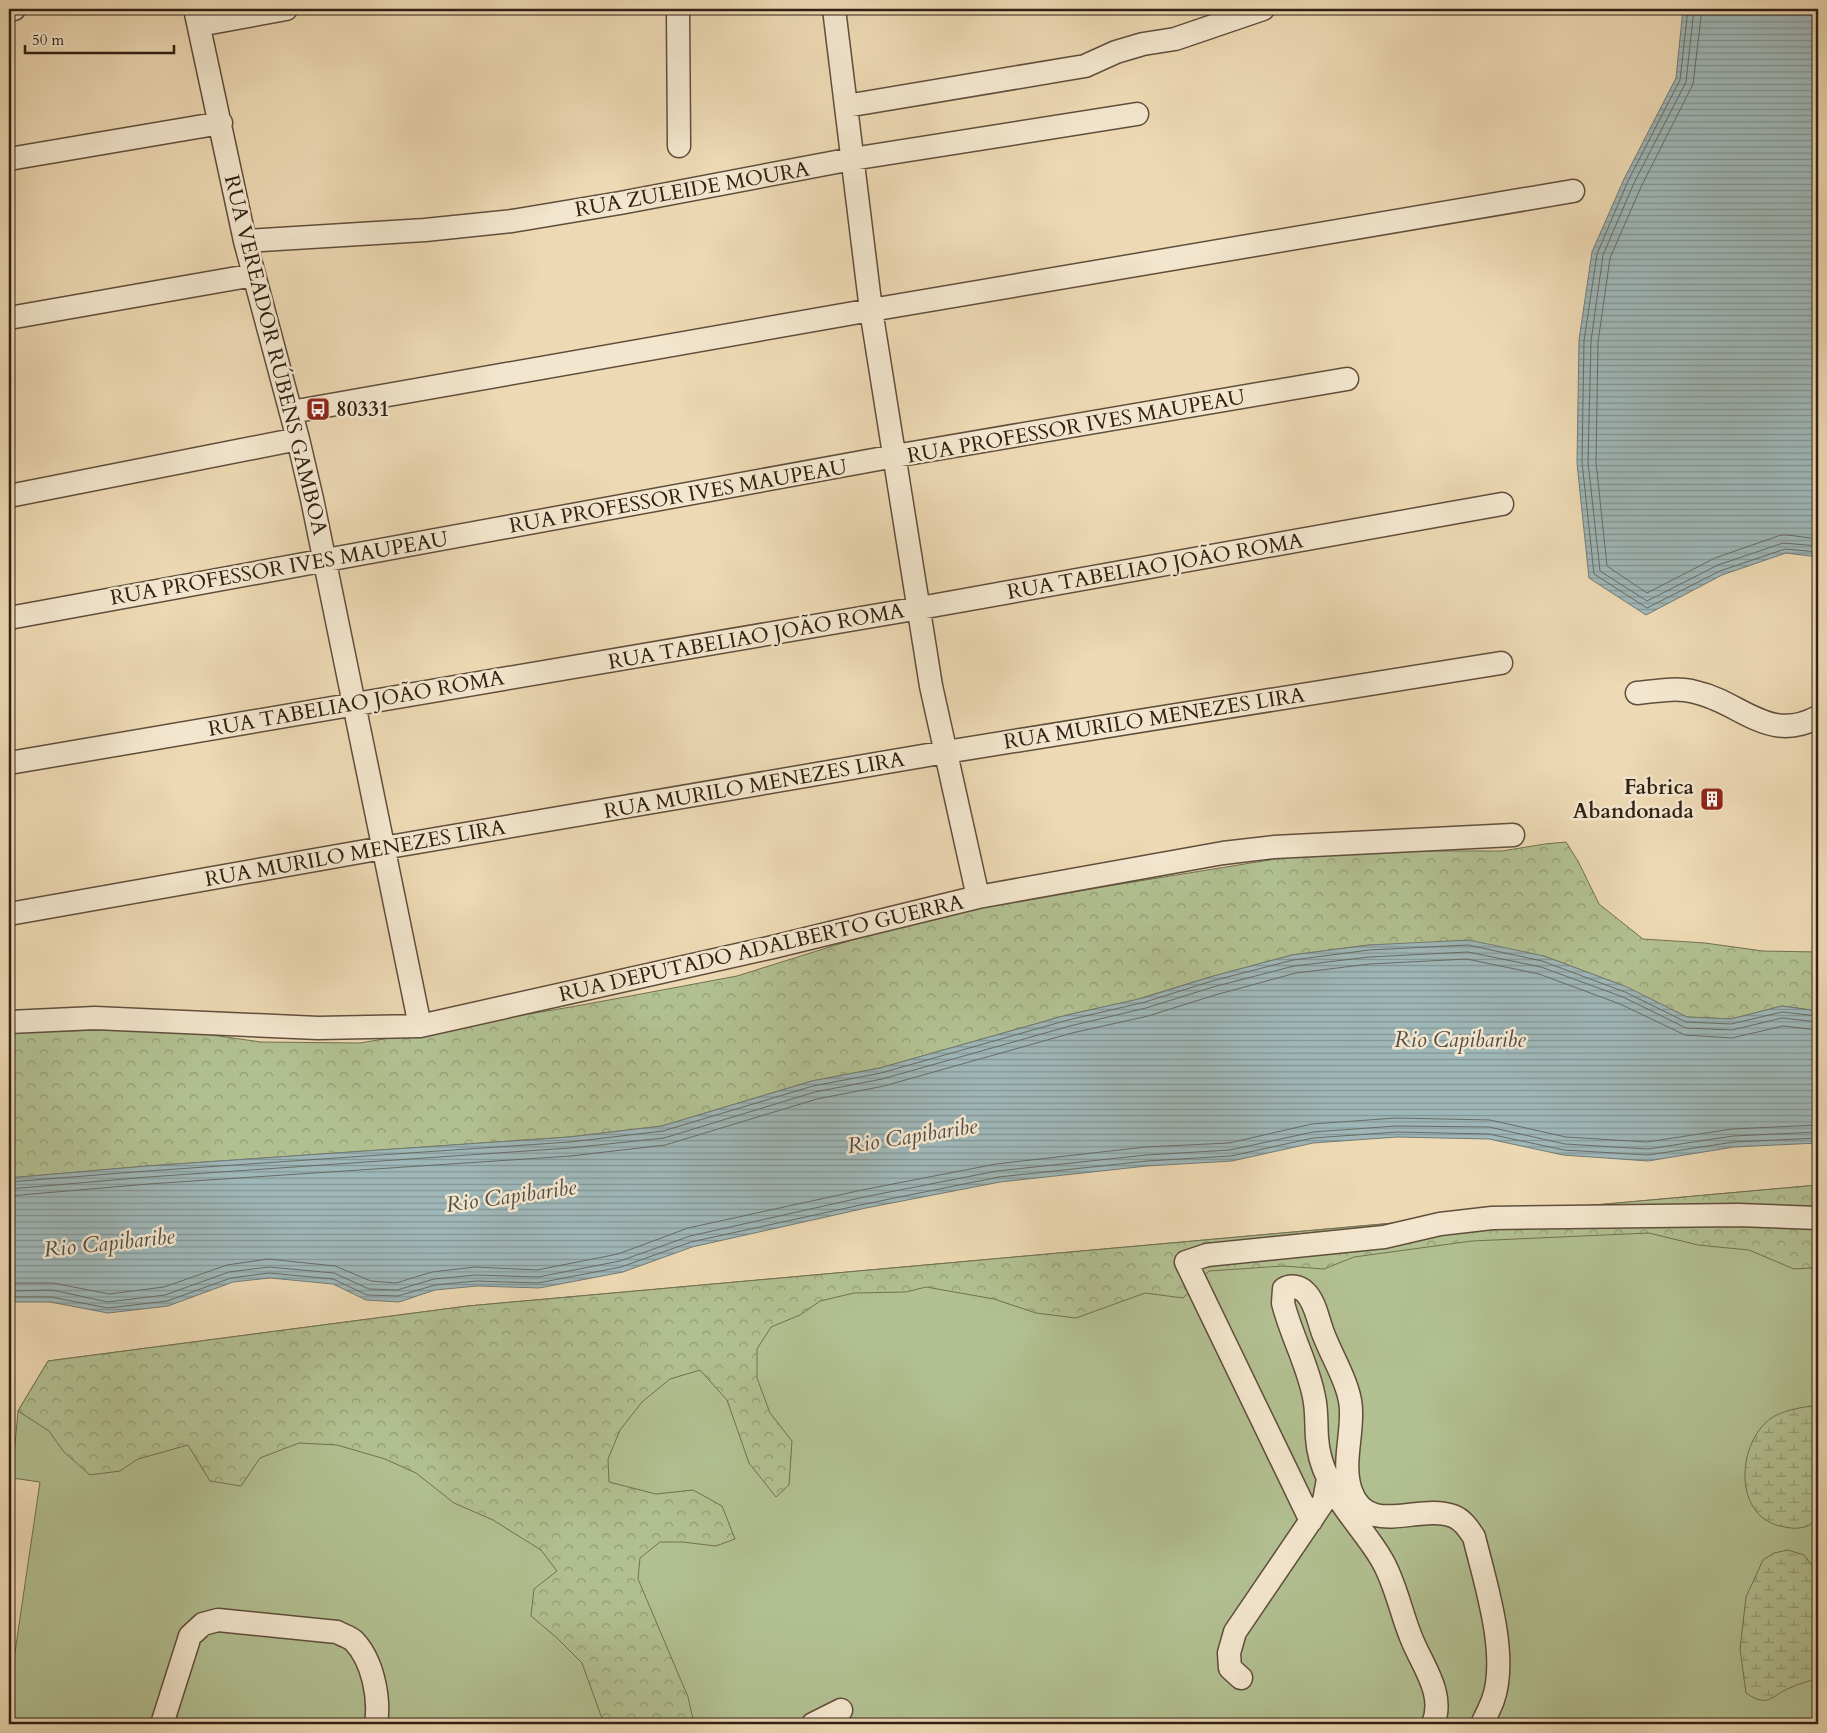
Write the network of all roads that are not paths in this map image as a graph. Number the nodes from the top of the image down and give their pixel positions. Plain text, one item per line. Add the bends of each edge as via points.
1 (14, 9) edge
2 (286, 9) edge
3 (678, 9) edge
4 (834, 9) edge
5 (1263, 9) edge
6 (9, 10) edge
7 (197, 17) edge
8 (846, 106) junction
9 (1136, 114) dead end
10 (221, 123) junction
11 (679, 146) dead end
12 (9, 158) edge
13 (852, 159) junction
14 (1573, 191) dead end
15 (245, 241) junction
16 (254, 275) junction
17 (871, 310) junction
18 (9, 318) edge
19 (1347, 379) dead end
20 (291, 412) junction
21 (298, 439) junction
22 (895, 456) junction
23 (9, 496) edge
24 (1502, 504) dead end
25 (326, 560) junction
26 (920, 608) junction
27 (9, 618) edge
28 (1501, 662) dead end
29 (1637, 693) dead end
30 (354, 703) junction
31 (1818, 717) edge
32 (946, 752) junction
33 (9, 763) edge
34 (1513, 835) dead end
35 (383, 848) junction
36 (978, 897) junction
37 (9, 914) edge
38 (9, 1022) edge
39 (420, 1026) junction
40 (1818, 1218) edge
41 (1328, 1479) junction
42 (1311, 1520) junction
43 (1242, 1678) dead end
44 (841, 1710) dead end
45 (162, 1724) edge
46 (376, 1724) edge
47 (812, 1724) edge
48 (1433, 1724) edge
49 (1482, 1724) edge

1 - 6 street
2 - 7 street
3 - 11 street
4 - 8 street
5 - 8 street via 1175,39 1125,49 1085,66
7 - 10 street, RUA VEREADOR RÚBENS GAMBOA
8 - 13 street
9 - 13 street, RUA ZULEIDE MOURA
10 - 12 street
10 - 15 street, RUA VEREADOR RÚBENS GAMBOA
13 - 15 street, RUA ZULEIDE MOURA via 512,221 426,230
13 - 17 street
14 - 17 street
15 - 16 street, RUA VEREADOR RÚBENS GAMBOA
16 - 18 street
16 - 20 street, RUA VEREADOR RÚBENS GAMBOA
17 - 20 street
17 - 22 street
19 - 22 street, RUA PROFESSOR IVES MAUPEAU
20 - 21 street, RUA VEREADOR RÚBENS GAMBOA
21 - 23 street
21 - 25 street, RUA VEREADOR RÚBENS GAMBOA
22 - 25 street, RUA PROFESSOR IVES MAUPEAU
22 - 26 street
24 - 26 street, RUA TABELIAO JOÃO ROMA
25 - 27 street, RUA PROFESSOR IVES MAUPEAU
25 - 30 street, RUA VEREADOR RÚBENS GAMBOA
26 - 30 street, RUA TABELIAO JOÃO ROMA
26 - 32 street via 931,686
28 - 32 street, RUA MURILO MENEZES LIRA
29 - 31 street via 1694,691 1766,724 1790,726
30 - 33 street, RUA TABELIAO JOÃO ROMA
30 - 35 street, RUA VEREADOR RÚBENS GAMBOA
32 - 35 street, RUA MURILO MENEZES LIRA
32 - 36 street
34 - 36 street, RUA DEPUTADO ADALBERTO GUERRA via 1266,848
35 - 37 street, RUA MURILO MENEZES LIRA
35 - 39 street, RUA VEREADOR RÚBENS GAMBOA
36 - 39 street, RUA DEPUTADO ADALBERTO GUERRA
38 - 39 street, RUA DEPUTADO ADALBERTO GUERRA via 96,1018 318,1028
40 - 42 street via 1738,1215 1492,1218 1440,1224 1384,1237 1208,1255 1186,1262
41 - 42 street via 1324,1501
41 - 48 street via 1382,1560 1394,1584 1404,1620 1434,1687
41 - 49 street via 1317,1441 1315,1398 1283,1303 1284,1289 1291,1286 1304,1291 1310,1298 1348,1390 1351,1411 1348,1468 1357,1503 1378,1516 1404,1517 1438,1512 1466,1525 1474,1537 1498,1656 1494,1698
42 - 43 street via 1235,1632 1229,1653 1230,1668
44 - 47 street
45 - 46 street via 190,1636 203,1624 218,1620 337,1632 353,1640 367,1661 374,1682

